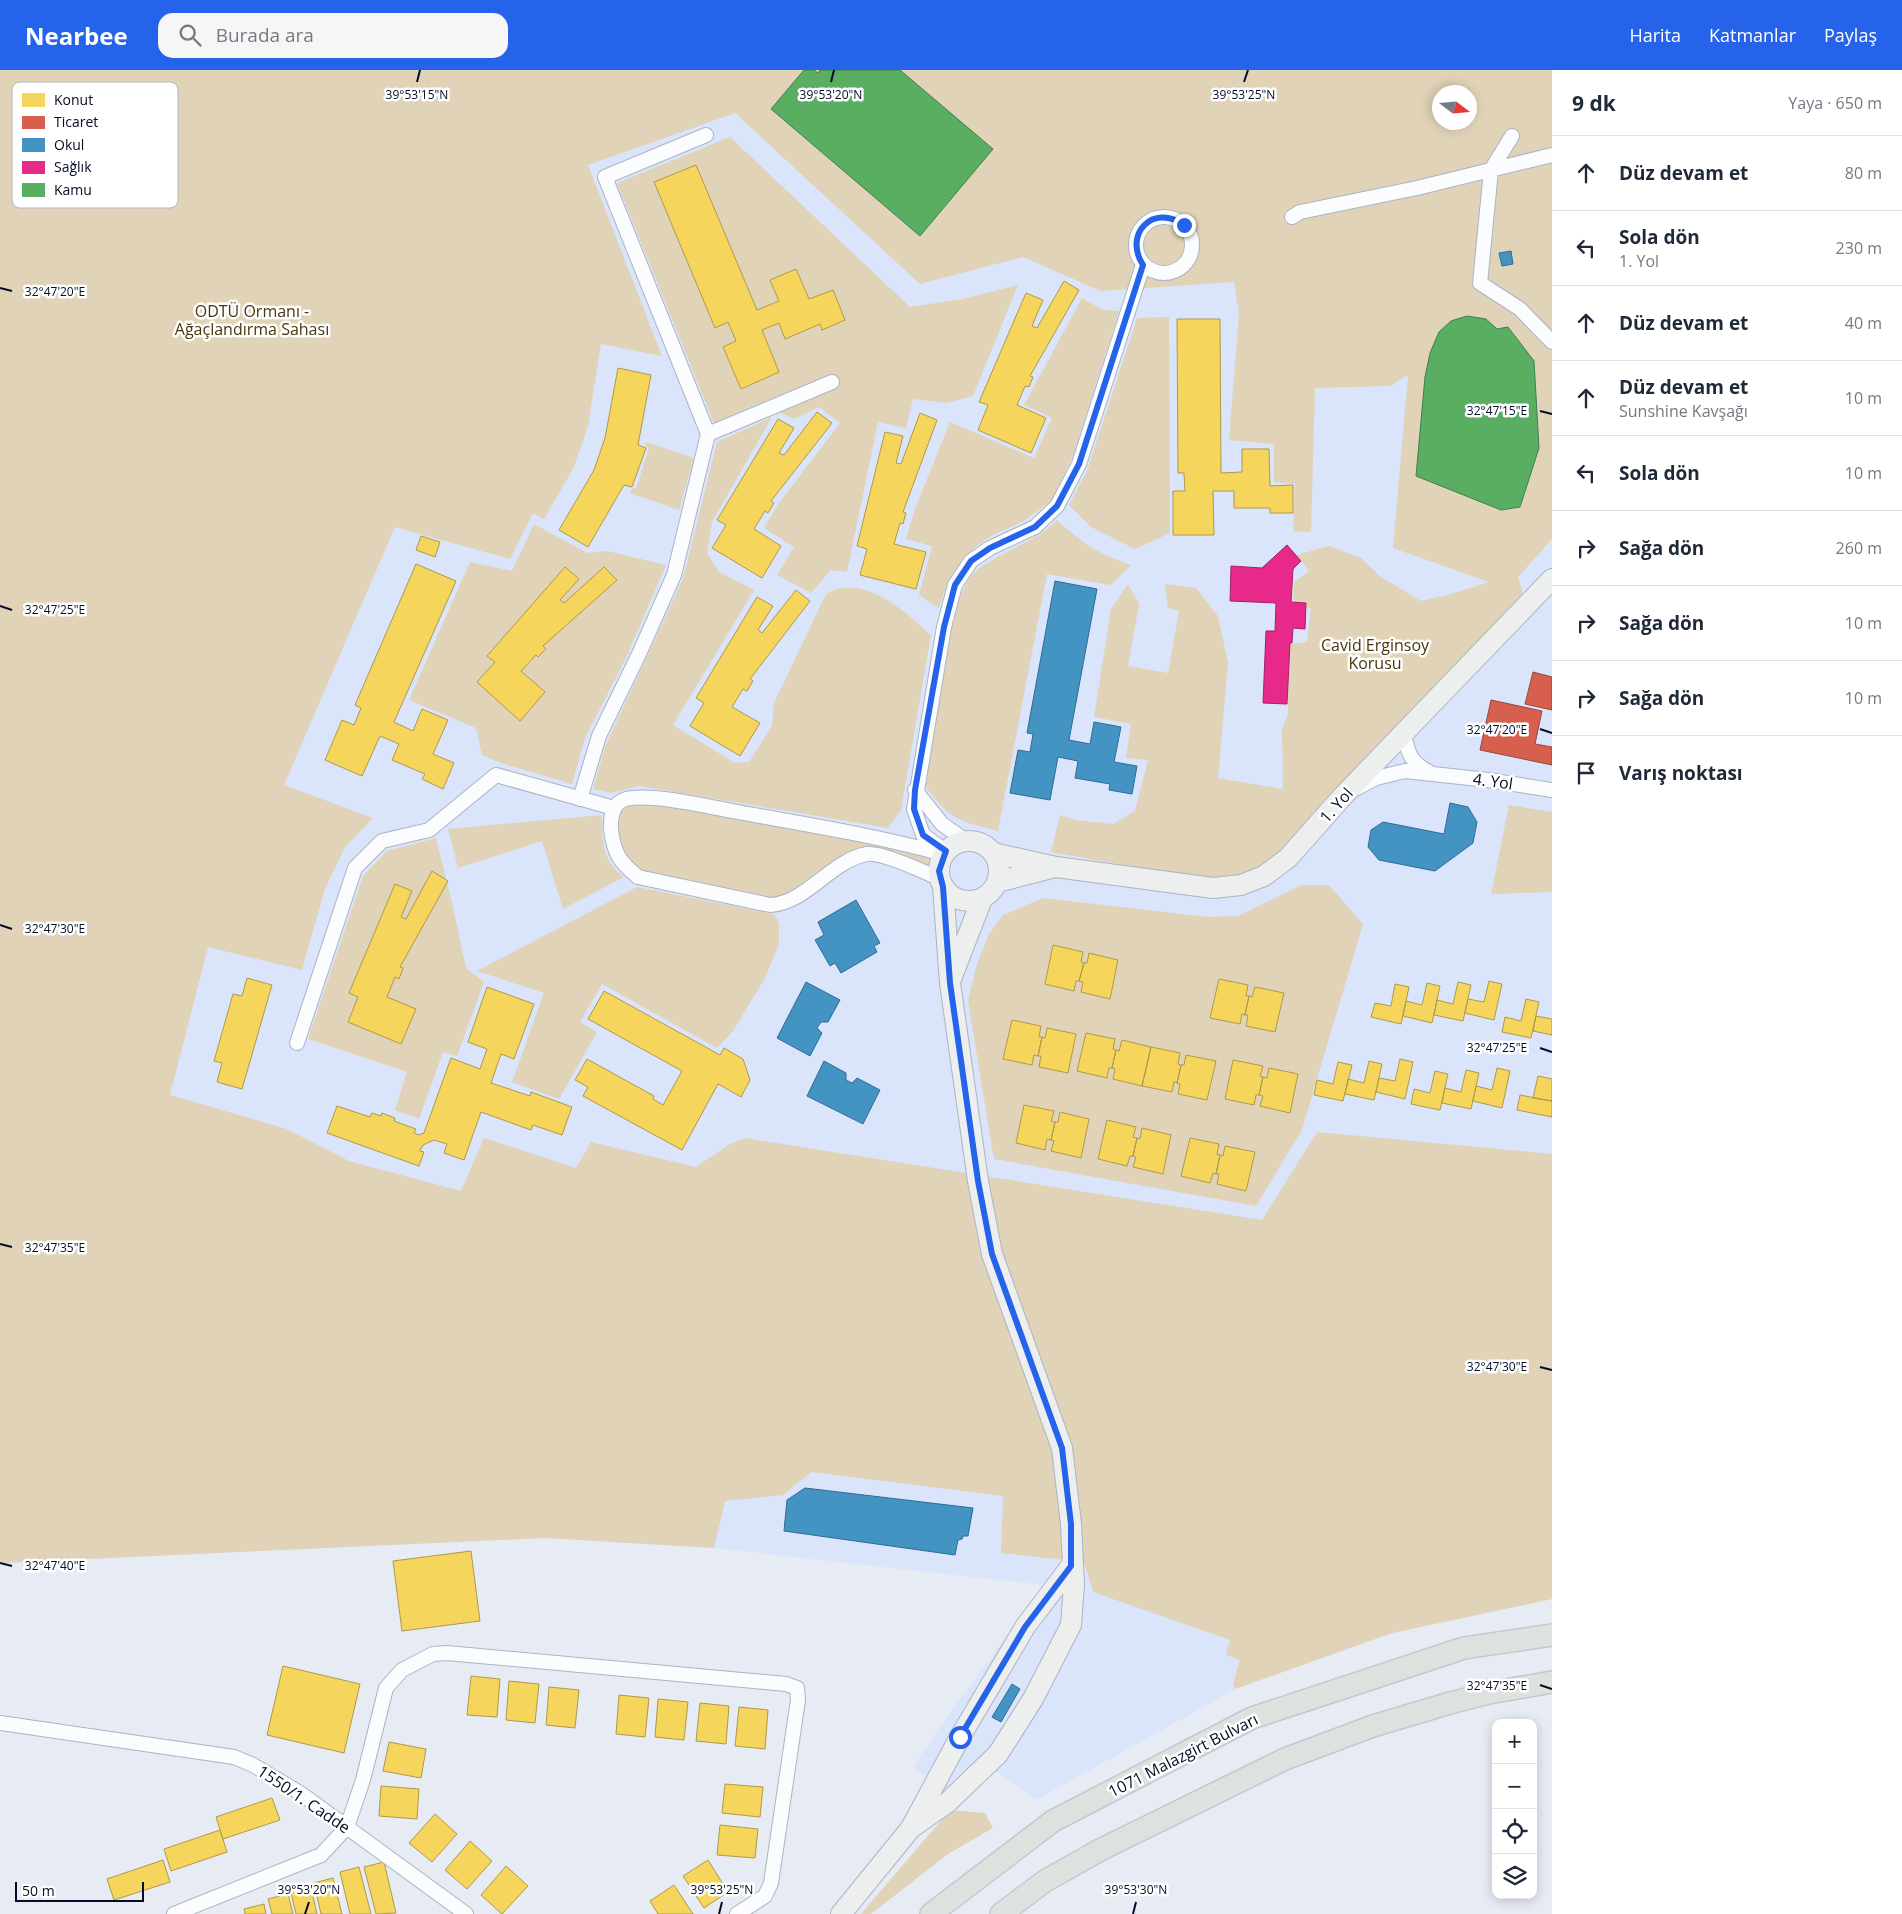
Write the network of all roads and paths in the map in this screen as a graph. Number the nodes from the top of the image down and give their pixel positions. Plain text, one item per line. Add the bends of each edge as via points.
1 (706, 135) dead end
2 (1512, 136) dead end
3 (1552, 155) edge
4 (1492, 170) junction
5 (1292, 217) dead end
6 (1143, 265) junction
7 (1552, 342) edge
8 (832, 382) dead end
9 (708, 434) junction
10 (1552, 578) edge
11 (1404, 733) junction
12 (1434, 774) junction
13 (915, 790) junction
14 (1552, 790) edge
15 (1343, 796) junction
16 (580, 799) junction
17 (614, 808) junction
18 (966, 841) junction
19 (993, 852) junction
20 (945, 853) junction
21 (1056, 867) junction
22 (998, 882) junction
23 (941, 883) junction
24 (982, 899) junction
25 (950, 983) junction
26 (297, 1043) dead end
27 (1071, 1566) junction
28 (1552, 1635) edge
29 (1552, 1682) edge
30 (0, 1723) edge
31 (347, 1827) junction
32 (911, 1828) junction
33 (174, 1914) edge
34 (466, 1914) edge
35 (737, 1914) edge
36 (841, 1914) edge
37 (930, 1914) edge
38 (1001, 1914) edge

1 - 9 street via 605,177
2 - 4 street
3 - 4 street
4 - 5 street via 1300,212
4 - 7 street via 1480,283 1520,309
6 - 6 street via 1159,274 1168,274 1184,266 1192,250 1190,232 1177,219 1162,217 1148,221 1141,228 1136,247
6 - 13 street via 1079,464 1057,506 1035,527 990,548 971,561 955,585 944,627
8 - 9 street
9 - 16 street via 674,575 599,736
10 - 11 street, 1. Yol
11 - 12 street, 4. Yol via 1407,750 1416,765
11 - 15 street, 1. Yol
12 - 14 street, 4. Yol
12 - 15 street, 4. Yol via 1404,771 1376,778
13 - 18 street via 942,824
13 - 20 street via 914,809 923,835
15 - 21 street, 1. Yol via 1288,858 1264,876 1241,885 1213,888
16 - 17 street
16 - 26 street via 496,775 429,830 382,841 355,868
17 - 20 street via 624,799 641,797 693,804 885,838
17 - 23 street via 610,823 618,857 638,877 770,905 784,904 843,864 868,854 896,860
18 - 19 street via 976,842
18 - 20 street via 957,843
19 - 21 street, 1. Yol
19 - 22 street via 1000,872
20 - 23 street via 939,871
21 - 22 street
22 - 24 street
23 - 24 street via 956,899 974,902
23 - 25 street
24 - 25 street
25 - 27 street via 978,1181 992,1254 1062,1448 1071,1524
27 - 32 street via 1025,1627
27 - 32 street via 1074,1584 1071,1625 1033,1699 998,1754 948,1802
28 - 37 main road, 1071 Malazgirt Bulvarı via 1464,1648 1252,1718 1053,1821
29 - 38 main road via 1489,1693 1450,1704 1374,1726 1285,1759 1100,1850 1045,1882
30 - 31 street, 1550/1. Cadde via 234,1757 300,1793
31 - 33 street via 321,1855
31 - 34 street, 1550/1. Cadde
31 - 35 street via 363,1780 386,1688 402,1670 433,1654 447,1652 786,1684 798,1688 798,1700 771,1883 765,1896
32 - 36 street

